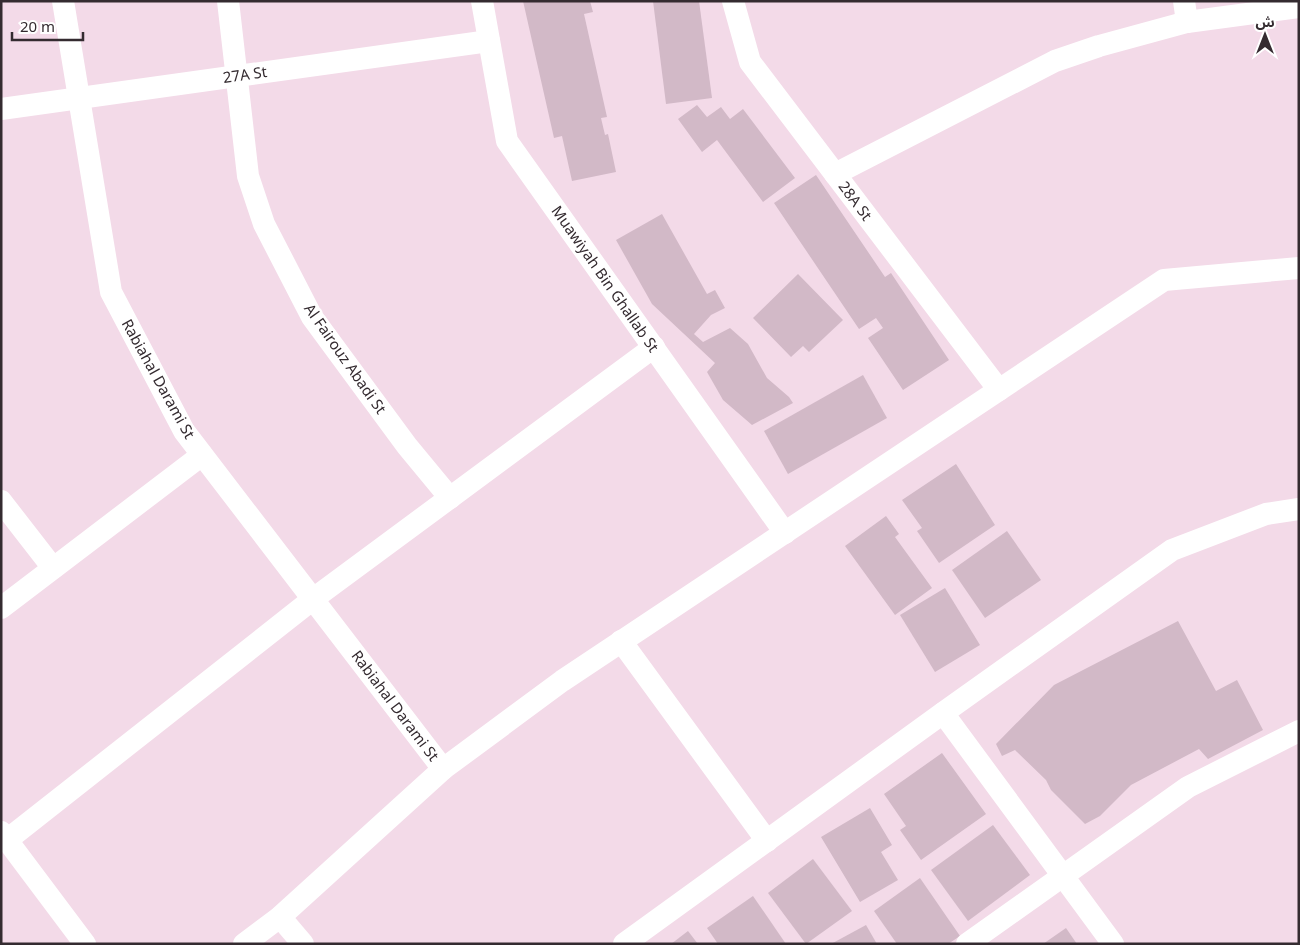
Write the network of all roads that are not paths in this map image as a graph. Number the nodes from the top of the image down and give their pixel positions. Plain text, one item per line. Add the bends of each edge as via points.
1 (63, 1) edge
2 (228, 1) edge
3 (482, 1) edge
4 (733, 1) edge
5 (1299, 6) edge
6 (1186, 12) edge
7 (489, 41) junction
8 (237, 76) junction
9 (79, 98) junction
10 (1, 109) edge
11 (835, 174) junction
12 (1299, 268) edge
13 (654, 347) junction
14 (999, 390) junction
15 (202, 455) junction
16 (450, 498) junction
17 (1, 501) edge
18 (1299, 509) edge
19 (785, 533) junction
20 (53, 568) junction
21 (313, 600) junction
22 (1, 608) edge
23 (622, 641) junction
24 (943, 714) junction
25 (1299, 730) edge
26 (443, 769) junction
27 (4, 836) edge
28 (767, 841) junction
29 (1062, 876) junction
30 (280, 917) junction
31 (85, 944) edge
32 (244, 944) edge
33 (303, 944) edge
34 (624, 944) edge
35 (968, 944) edge
36 (1113, 944) edge

1 - 9 street, Rabiahal Darami St
2 - 8 street, Al Fairouz Abadi St
3 - 7 street, Muawiyah Bin Ghallab St
4 - 11 street, 28A St via 750,62
5 - 6 street
6 - 11 street via 1055,61
7 - 8 street, 27A St
7 - 13 street, Muawiyah Bin Ghallab St via 507,141
8 - 9 street, 27A St
8 - 16 street, Al Fairouz Abadi St via 248,176 264,224 285,267 312,317 407,446
9 - 10 street, 27A St
9 - 15 street, Rabiahal Darami St via 111,292 184,431
11 - 14 street, 28A St
12 - 14 street via 1164,280
13 - 16 street
13 - 19 street, Muawiyah Bin Ghallab St
14 - 19 street
15 - 20 street
15 - 21 street, Rabiahal Darami St
16 - 21 street
17 - 20 street
18 - 24 street via 1266,514 1172,550
19 - 23 street
20 - 22 street
21 - 26 street, Rabiahal Darami St
21 - 27 street
23 - 26 street
23 - 28 street
24 - 28 street
24 - 29 street
25 - 29 street via 1188,787
26 - 30 street
27 - 31 street
28 - 34 street
29 - 35 street
29 - 36 street
30 - 32 street
30 - 33 street

